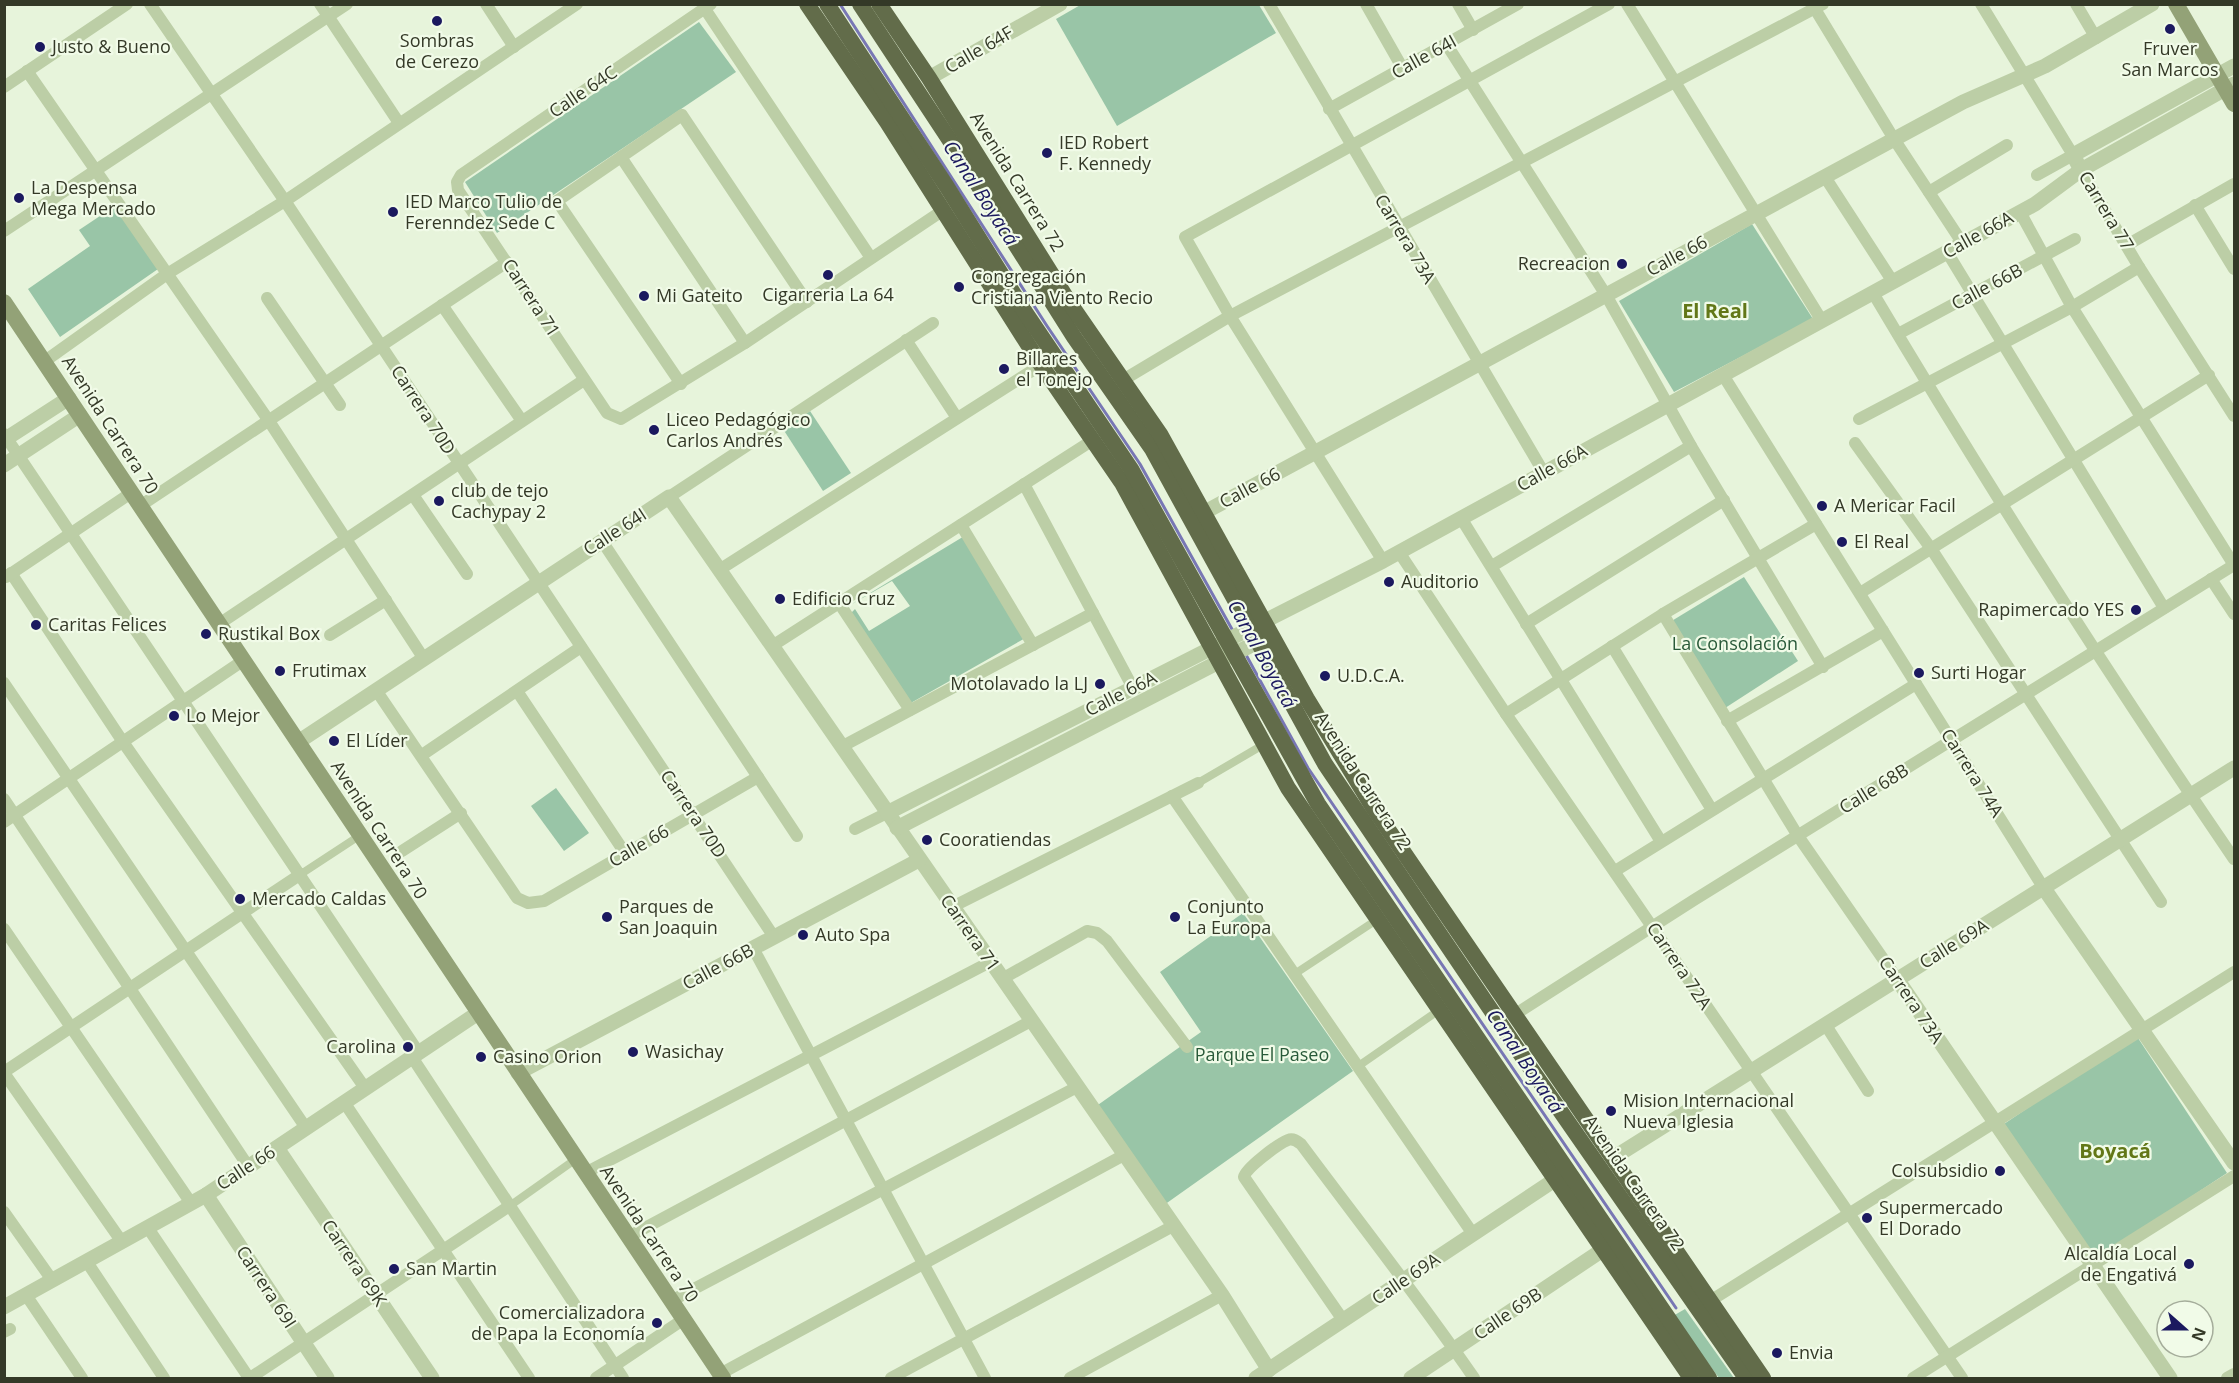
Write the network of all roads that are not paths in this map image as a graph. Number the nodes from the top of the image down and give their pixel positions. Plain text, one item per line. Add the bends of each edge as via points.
1 (127, 4) edge
2 (150, 4) edge
3 (321, 4) edge
4 (346, 4) edge
5 (486, 4) edge
6 (577, 4) edge
7 (807, 4) edge
8 (827, 4) edge
9 (860, 4) edge
10 (879, 4) edge
11 (1060, 4) edge
12 (1269, 4) edge
13 (1366, 4) edge
14 (1458, 4) edge
15 (1518, 4) edge
16 (1609, 4) edge
17 (1627, 4) edge
18 (1981, 4) edge
19 (2076, 4) edge
20 (2152, 4) edge
21 (2176, 4) edge
22 (1817, 6) edge
23 (708, 7) edge
24 (328, 16) junction
25 (1473, 30) junction
26 (2096, 38) junction
27 (832, 41) junction
28 (1447, 45) junction
29 (514, 47) junction
30 (859, 52) junction
31 (2235, 66) edge
32 (1403, 69) junction
33 (27, 71) junction
34 (2024, 76) junction
35 (929, 78) junction
36 (1675, 81) junction
37 (1470, 82) junction
38 (2226, 82) edge
39 (4, 87) edge
40 (210, 95) junction
41 (2235, 104) edge
42 (1329, 109) junction
43 (399, 123) junction
44 (1894, 139) junction
45 (1350, 145) junction
46 (2007, 145) dead end
47 (2073, 155) junction
48 (621, 157) junction
49 (1521, 162) junction
50 (96, 170) junction
51 (2081, 170) junction
52 (2037, 175) dead end
53 (1825, 177) junction
54 (457, 182) joint
55 (2235, 184) edge
56 (1929, 192) junction
57 (285, 201) junction
58 (1010, 205) junction
59 (2195, 205) junction
60 (942, 211) junction
61 (2020, 212) junction
62 (1754, 215) junction
63 (1397, 227) junction
64 (4, 231) edge
65 (1009, 235) junction
66 (2075, 239) dead end
67 (1963, 244) junction
68 (2127, 245) junction
69 (1947, 252) junction
70 (2043, 257) junction
71 (871, 258) junction
72 (507, 262) junction
73 (2139, 267) junction
74 (997, 268) junction
75 (2235, 269) edge
76 (167, 274) junction
77 (1893, 282) junction
78 (1041, 287) junction
79 (1873, 293) junction
80 (1606, 295) junction
81 (1972, 295) junction
82 (267, 298) dead end
83 (998, 299) junction
84 (4, 302) edge
85 (807, 302) junction
86 (1069, 302) junction
87 (442, 305) junction
88 (2072, 307) junction
89 (1230, 316) junction
90 (1822, 321) junction
91 (933, 323) dead end
92 (1898, 334) junction
93 (906, 340) junction
94 (745, 343) junction
95 (2002, 344) junction
96 (382, 347) junction
97 (45, 361) junction
98 (1480, 363) junction
99 (1041, 365) junction
100 (1723, 375) junction
101 (2209, 375) junction
102 (584, 380) junction
103 (1124, 380) junction
104 (326, 384) junction
105 (681, 384) junction
106 (1925, 384) junction
107 (69, 398) junction
108 (1669, 404) junction
109 (340, 405) dead end
110 (80, 415) junction
111 (2235, 416) edge
112 (2141, 417) junction
113 (957, 418) junction
114 (1859, 419) dead end
115 (269, 421) junction
116 (522, 421) junction
117 (6, 437) edge
118 (1093, 440) junction
119 (1855, 443) dead end
120 (1691, 446) junction
121 (1315, 452) junction
122 (19, 455) junction
123 (2073, 460) junction
124 (4, 465) edge
125 (458, 465) junction
126 (1544, 472) junction
127 (1024, 484) junction
128 (413, 495) junction
129 (669, 497) junction
130 (135, 500) junction
131 (1724, 500) junction
132 (2002, 505) junction
133 (1204, 512) junction
134 (1461, 518) junction
135 (1816, 524) junction
136 (961, 525) junction
137 (70, 533) junction
138 (347, 540) junction
139 (602, 541) junction
140 (1932, 550) junction
141 (1399, 552) junction
142 (1758, 557) junction
143 (1383, 561) junction
144 (2234, 565) edge
145 (1492, 566) junction
146 (719, 570) junction
147 (467, 574) dead end
148 (8, 575) edge
149 (2211, 579) junction
150 (538, 584) junction
151 (1860, 594) junction
152 (386, 600) junction
153 (839, 603) junction
154 (2164, 608) junction
155 (1093, 613) junction
156 (1663, 614) junction
157 (2235, 614) edge
158 (219, 624) junction
159 (1526, 624) junction
160 (1883, 631) junction
161 (330, 636) dead end
162 (1242, 641) junction
163 (1033, 645) junction
164 (772, 646) junction
165 (1612, 646) junction
166 (581, 647) junction
167 (2096, 650) junction
168 (424, 659) junction
169 (244, 660) junction
170 (1823, 667) junction
171 (1561, 677) junction
172 (4, 683) edge
173 (1916, 684) junction
174 (1133, 688) junction
175 (376, 690) junction
176 (517, 691) junction
177 (2026, 694) junction
178 (184, 701) junction
179 (910, 710) junction
180 (1506, 714) junction
181 (1727, 721) junction
182 (1952, 741) junction
183 (123, 742) junction
184 (298, 742) junction
185 (841, 747) junction
186 (1256, 749) dead end
187 (422, 755) junction
188 (2235, 768) edge
189 (758, 777) junction
190 (1764, 778) junction
191 (69, 779) junction
192 (1198, 783) joint
193 (2190, 795) junction
194 (1172, 796) junction
195 (4, 799) edge
196 (1712, 810) junction
197 (460, 813) junction
198 (887, 813) junction
199 (693, 815) junction
200 (10, 819) edge
201 (897, 828) junction
202 (855, 829) dead end
203 (359, 836) junction
204 (797, 836) dead end
205 (1798, 836) junction
206 (2120, 839) junction
207 (1660, 840) junction
208 (402, 851) dead end
209 (625, 853) junction
210 (2235, 859) edge
211 (919, 860) junction
212 (1615, 871) junction
213 (301, 874) junction
214 (2043, 888) junction
215 (2161, 902) dead end
216 (952, 907) junction
217 (243, 913) junction
218 (1378, 919) junction
219 (1652, 927) junction
220 (4, 929) edge
221 (1409, 936) junction
222 (774, 937) junction
223 (753, 948) junction
224 (186, 951) junction
225 (990, 962) junction
226 (1408, 964) junction
227 (2235, 972) edge
228 (1293, 975) junction
229 (1002, 979) junction
230 (1897, 980) junction
231 (130, 988) junction
232 (478, 1013) junction
233 (1432, 1015) dead end
234 (1514, 1015) junction
235 (1031, 1021) junction
236 (1825, 1024) junction
237 (72, 1027) junction
238 (2142, 1029) junction
239 (1187, 1047) dead end
240 (416, 1055) junction
241 (811, 1055) junction
242 (1357, 1067) junction
243 (1751, 1071) junction
244 (4, 1073) edge
245 (518, 1073) junction
246 (1077, 1087) junction
247 (365, 1088) junction
248 (1868, 1091) dead end
249 (344, 1102) junction
250 (846, 1119) junction
251 (1994, 1122) junction
252 (306, 1128) junction
253 (277, 1148) junction
254 (1124, 1155) junction
255 (1612, 1158) junction
256 (2235, 1163) edge
257 (248, 1166) junction
258 (580, 1166) junction
259 (2235, 1176) edge
260 (1556, 1179) junction
261 (883, 1189) junction
262 (206, 1195) junction
263 (191, 1203) junction
264 (511, 1205) junction
265 (4, 1212) edge
266 (1849, 1214) junction
267 (1632, 1215) junction
268 (1173, 1226) junction
269 (148, 1228) junction
270 (1473, 1234) junction
271 (628, 1237) junction
272 (1668, 1239) junction
273 (122, 1242) junction
274 (1604, 1249) junction
275 (443, 1250) junction
276 (87, 1262) junction
277 (924, 1265) junction
278 (1632, 1265) junction
279 (2093, 1266) junction
280 (52, 1280) junction
281 (1404, 1280) junction
282 (376, 1294) junction
283 (26, 1295) junction
284 (1222, 1295) junction
285 (671, 1301) junction
286 (1710, 1301) junction
287 (4, 1307) edge
288 (684, 1319) junction
289 (1343, 1320) junction
290 (964, 1339) junction
291 (303, 1343) junction
292 (1454, 1350) junction
293 (1948, 1357) junction
294 (614, 1366) junction
295 (1263, 1374) edge
296 (2235, 1374) edge
297 (721, 1376) edge
298 (82, 1378) edge
299 (164, 1378) edge
300 (249, 1378) edge
301 (327, 1378) edge
302 (432, 1378) edge
303 (529, 1378) edge
304 (596, 1378) edge
305 (623, 1378) edge
306 (891, 1378) edge
307 (985, 1378) edge
308 (1070, 1378) edge
309 (1411, 1378) edge
310 (1474, 1378) edge
311 (1691, 1378) edge
312 (1709, 1378) edge
313 (1746, 1378) edge
314 (1763, 1378) edge
315 (1913, 1378) edge
316 (1962, 1378) edge
317 (2170, 1378) edge
318 (2227, 1378) edge

1 - 33 street
2 - 40 street, Carrera 70D
3 - 24 street
4 - 24 street
5 - 29 street
6 - 29 street
7 - 27 highway, Avenida Carrera 72
8 - 30 highway, Avenida Carrera 72
9 - 65 highway, Avenida Carrera 72
10 - 35 highway, Avenida Carrera 72
11 - 35 street, Calle 64F
12 - 42 street, Carrera 73A
13 - 32 street
14 - 25 street
15 - 25 street, Calle 64I
16 - 37 street
17 - 36 street
18 - 34 street, Carrera 77
19 - 26 street
20 - 26 street, Calle 66
21 - 38 main road
22 - 36 street
22 - 44 street
23 - 54 street, Calle 64C via 461,175
23 - 71 street
24 - 40 street
24 - 43 street
25 - 28 street, Calle 64I
26 - 34 street, Calle 66
27 - 30 highway
27 - 60 highway, Avenida Carrera 72
28 - 32 street, Calle 64I
28 - 37 street
29 - 43 street
30 - 74 highway, Avenida Carrera 72
31 - 38 street, Calle 66A
32 - 42 street, Calle 64I
33 - 39 street
33 - 50 street
34 - 44 street, Calle 66 via 1963,102
34 - 47 street, Carrera 77
35 - 58 highway, Avenida Carrera 72
36 - 49 street
36 - 62 street
37 - 45 street
37 - 49 street
38 - 41 main road
38 - 47 street, Calle 66A
38 - 51 street, Calle 66A
40 - 50 street
40 - 57 street, Carrera 70D
42 - 45 street, Carrera 73A
43 - 57 street
44 - 53 street, Calle 66
44 - 56 street
45 - 63 street, Carrera 73A
45 - 89 street via 1185,237
46 - 56 street
47 - 51 street, Carrera 77
47 - 52 street, Calle 66A
48 - 85 street via 682,115
48 - 94 street
48 - 105 street via 557,201
49 - 63 street
49 - 80 street
50 - 64 street
50 - 76 street
51 - 61 street, Calle 66A
51 - 68 street, Carrera 77
53 - 62 street, Calle 66
53 - 77 street
54 - 72 street, Carrera 71 via 458,190
55 - 59 street
56 - 67 street
57 - 76 street
57 - 96 street, Carrera 70D
58 - 65 highway
58 - 86 highway, Avenida Carrera 72
59 - 68 street
59 - 75 street
60 - 71 street
60 - 83 highway, Avenida Carrera 72
61 - 67 street, Calle 66A
61 - 70 street
62 - 80 street, Calle 66
62 - 90 street
63 - 89 street
63 - 98 street, Carrera 73A
65 - 78 highway, Avenida Carrera 72
66 - 70 street, Calle 66B
67 - 69 street, Calle 66A
68 - 73 street, Carrera 77
69 - 77 street, Calle 66A
69 - 81 street
70 - 81 street, Calle 66B
70 - 88 street
71 - 85 street
72 - 87 street
72 - 102 street, Carrera 71
73 - 88 street
73 - 101 street, Carrera 77
74 - 83 highway
74 - 162 highway, Avenida Carrera 72
76 - 97 street
76 - 115 street
77 - 79 street, Calle 66A
78 - 86 highway
78 - 162 highway, Avenida Carrera 72 via 1152,449
79 - 90 street, Calle 66A
79 - 92 street
80 - 98 street, Calle 66
80 - 108 street
81 - 92 street, Calle 66B
81 - 95 street
82 - 104 street
83 - 99 highway, Avenida Carrera 72
84 - 97 main road, Avenida Carrera 70
85 - 94 street
86 - 103 highway, Avenida Carrera 72
87 - 96 street
87 - 116 street
88 - 95 street
88 - 112 street
89 - 103 street
89 - 121 street
90 - 100 street, Calle 66A
91 - 93 street, Calle 64I
92 - 106 street
93 - 113 street
93 - 129 street, Calle 64I
94 - 105 street
95 - 106 street
95 - 123 street
96 - 104 street
96 - 125 street, Carrera 70D
97 - 107 main road, Avenida Carrera 70
98 - 121 street, Calle 66
98 - 126 street, Carrera 73A
99 - 113 street
99 - 118 highway, Avenida Carrera 72
100 - 108 street, Calle 66A
100 - 135 street, Carrera 74A
101 - 111 street, Carrera 77
101 - 112 street
102 - 105 street, Carrera 71 via 607,413 621,419
102 - 116 street
103 - 133 highway, Avenida Carrera 72
104 - 109 street
104 - 115 street
106 - 114 street
106 - 132 street
107 - 110 main road, Avenida Carrera 70
107 - 117 street
108 - 120 street
108 - 126 street, Calle 66A
110 - 122 street
110 - 130 main road, Avenida Carrera 70
112 - 123 street
112 - 144 street
113 - 146 street
115 - 130 street
115 - 138 street
116 - 125 street
117 - 122 street
118 - 127 street
118 - 162 highway, Avenida Carrera 72 via 1140,515
119 - 140 street
120 - 131 street
120 - 145 street
121 - 133 street, Calle 66
121 - 143 street
122 - 124 street
122 - 137 street
123 - 132 street
123 - 154 street
125 - 128 street
125 - 150 street, Carrera 70D
126 - 134 street, Calle 66A
127 - 136 street
127 - 155 street
128 - 138 street
128 - 147 street
129 - 139 street, Calle 64I
129 - 146 street, Carrera 71
130 - 137 street
130 - 158 main road, Avenida Carrera 70
131 - 142 street
131 - 159 street
132 - 140 street
132 - 167 street
133 - 162 highway, Avenida Carrera 72
134 - 141 street, Calle 66A
134 - 145 street
135 - 142 street
135 - 151 street, Carrera 74A
136 - 153 street
136 - 163 street
137 - 148 street
137 - 178 street
138 - 152 street
138 - 158 street
139 - 150 street, Calle 64I
139 - 189 street
140 - 151 street
140 - 177 street
141 - 143 street, Calle 66A
141 - 180 street, Carrera 72A
142 - 156 street
142 - 170 street
143 - 162 street, Calle 66A
144 - 149 street, Calle 68B
145 - 159 street
146 - 164 street, Carrera 71
148 - 183 street
149 - 154 street, Calle 68B
149 - 157 street
150 - 166 street, Carrera 70D
150 - 168 street, Calle 64I
151 - 160 street, Carrera 74A
152 - 161 street
152 - 168 street
153 - 164 street
153 - 179 street
154 - 167 street, Calle 68B
155 - 163 street
155 - 174 street
156 - 165 street
156 - 181 street, Carrera 73A
158 - 169 main road, Avenida Carrera 70
159 - 171 street
160 - 170 street
160 - 173 street, Carrera 74A
162 - 174 street, Calle 66A
162 - 201 street, Calle 66A
162 - 218 highway, Avenida Carrera 72 via 1288,788
162 - 221 highway, Avenida Carrera 72 via 1308,788
162 - 234 highway, Avenida Carrera 72 via 1374,809
162 - 267 highway, Avenida Carrera 72
163 - 179 street
164 - 185 street, Carrera 71
165 - 171 street
165 - 196 street
166 - 176 street
166 - 199 street, Carrera 70D
167 - 177 street, Calle 68B
167 - 193 street
168 - 175 street, Calle 64I
169 - 178 street
169 - 184 main road, Avenida Carrera 70
170 - 181 street
171 - 180 street
171 - 207 street
172 - 191 street
173 - 182 street, Carrera 74A
173 - 190 street
174 - 198 street, Calle 66A
175 - 184 street, Calle 64I
175 - 187 street
176 - 187 street
176 - 209 street
177 - 182 street, Calle 68B
177 - 206 street
178 - 183 street
178 - 213 street
179 - 185 street
180 - 212 street, Carrera 72A
181 - 190 street, Carrera 73A
182 - 205 street, Calle 68B
182 - 214 street, Carrera 74A
183 - 191 street
183 - 217 street
184 - 203 main road, Avenida Carrera 70
185 - 198 street, Carrera 71
186 - 192 street
187 - 197 street
188 - 193 street, Calle 69A
189 - 199 street, Calle 66
189 - 204 street
190 - 196 street
190 - 205 street, Carrera 73A
191 - 200 street
191 - 224 street
192 - 194 street
193 - 206 street, Calle 69A
193 - 210 street
194 - 216 street
194 - 228 street
195 - 200 street
196 - 207 street
197 - 208 street
197 - 209 street, Calle 66 via 518,898 528,903 544,901
198 - 201 street, Carrera 71
198 - 202 street, Calle 66A
199 - 209 street, Calle 66
199 - 222 street, Carrera 70D
200 - 231 street
201 - 211 street, Carrera 71
203 - 213 street
203 - 232 main road, Avenida Carrera 70
205 - 219 street, Calle 68B
205 - 230 street, Carrera 73A
206 - 214 street, Calle 69A
206 - 215 street
207 - 212 street
211 - 216 street, Carrera 71
211 - 222 street, Calle 66B
212 - 219 street, Carrera 72A
213 - 217 street
213 - 240 street
214 - 230 street, Calle 69A
214 - 238 street, Carrera 74A
216 - 225 street, Carrera 71
217 - 224 street
217 - 247 street
218 - 226 highway, Avenida Carrera 72
218 - 228 street
219 - 234 street, Calle 68B
219 - 243 street, Carrera 72A
220 - 237 street
221 - 226 highway
221 - 278 highway, Avenida Carrera 72
222 - 223 street, Calle 66B
223 - 241 street
223 - 245 street, Calle 66B
224 - 231 street
224 - 252 street
225 - 229 street, Carrera 71
225 - 241 street
226 - 260 highway, Avenida Carrera 72
227 - 238 street
228 - 242 street
229 - 235 street, Carrera 71
229 - 239 street via 1087,932 1097,933
230 - 236 street, Calle 69A
230 - 251 street, Carrera 73A
231 - 237 street
231 - 257 street
232 - 240 street, Calle 66
232 - 245 main road, Avenida Carrera 70
233 - 242 street
234 - 255 highway, Avenida Carrera 72
235 - 246 street, Carrera 71
235 - 250 street
236 - 243 street, Calle 69A
236 - 248 street
237 - 244 street
237 - 263 street
238 - 251 street
238 - 256 street, Carrera 74A
240 - 247 street, Calle 66
240 - 264 street
241 - 250 street
241 - 258 street
242 - 270 street
243 - 255 street, Calle 69A
243 - 266 street, Carrera 72A
244 - 273 street
245 - 258 main road, Avenida Carrera 70
246 - 254 street, Carrera 71
246 - 261 street
247 - 249 street, Calle 66
249 - 252 street, Calle 66
249 - 275 street
250 - 261 street
250 - 271 street
251 - 266 street
251 - 279 street, Carrera 73A
252 - 253 street, Calle 66
253 - 257 street, Calle 66
253 - 282 street, Carrera 69K
254 - 268 street, Carrera 71
254 - 277 street
255 - 272 highway, Avenida Carrera 72
257 - 262 street, Calle 66
258 - 264 street
258 - 271 main road, Avenida Carrera 70
259 - 279 street
260 - 270 street, Calle 69A
260 - 274 highway, Avenida Carrera 72
261 - 277 street
261 - 285 street
262 - 263 street, Calle 66
262 - 291 street, Carrera 69I
263 - 269 street, Calle 66
264 - 275 street
264 - 294 street
265 - 280 street
266 - 286 street
266 - 293 street, Carrera 72A
267 - 272 highway
267 - 313 highway, Avenida Carrera 72
268 - 284 street, Carrera 71
268 - 290 street
269 - 273 street, Calle 66
269 - 300 street
270 - 281 street, Calle 69A
271 - 285 main road, Avenida Carrera 70
272 - 286 highway, Avenida Carrera 72
273 - 276 street, Calle 66
274 - 278 highway
274 - 292 street, Calle 69B
274 - 311 highway, Avenida Carrera 72
275 - 282 street
275 - 303 street
276 - 280 street, Calle 66
276 - 299 street
277 - 290 street
277 - 297 street
278 - 312 highway, Avenida Carrera 72
279 - 293 street
279 - 317 street, Carrera 73A
280 - 283 street, Calle 66
281 - 289 street, Calle 69A
281 - 289 street via 1301,1144 1292,1140 1245,1173 1245,1181
281 - 292 street
282 - 291 street
282 - 302 street, Carrera 69K
283 - 287 street, Calle 66
283 - 298 street
284 - 295 street, Carrera 71
284 - 308 street
285 - 288 main road, Avenida Carrera 70
286 - 314 highway, Avenida Carrera 72
288 - 294 street
288 - 297 main road, Avenida Carrera 70
289 - 295 street, Calle 69A
290 - 306 street
290 - 307 street
291 - 300 street
291 - 301 street, Carrera 69I
292 - 309 street, Calle 69B
292 - 310 street
293 - 315 street
293 - 316 street, Carrera 72A
294 - 304 street
294 - 305 street
296 - 318 street

